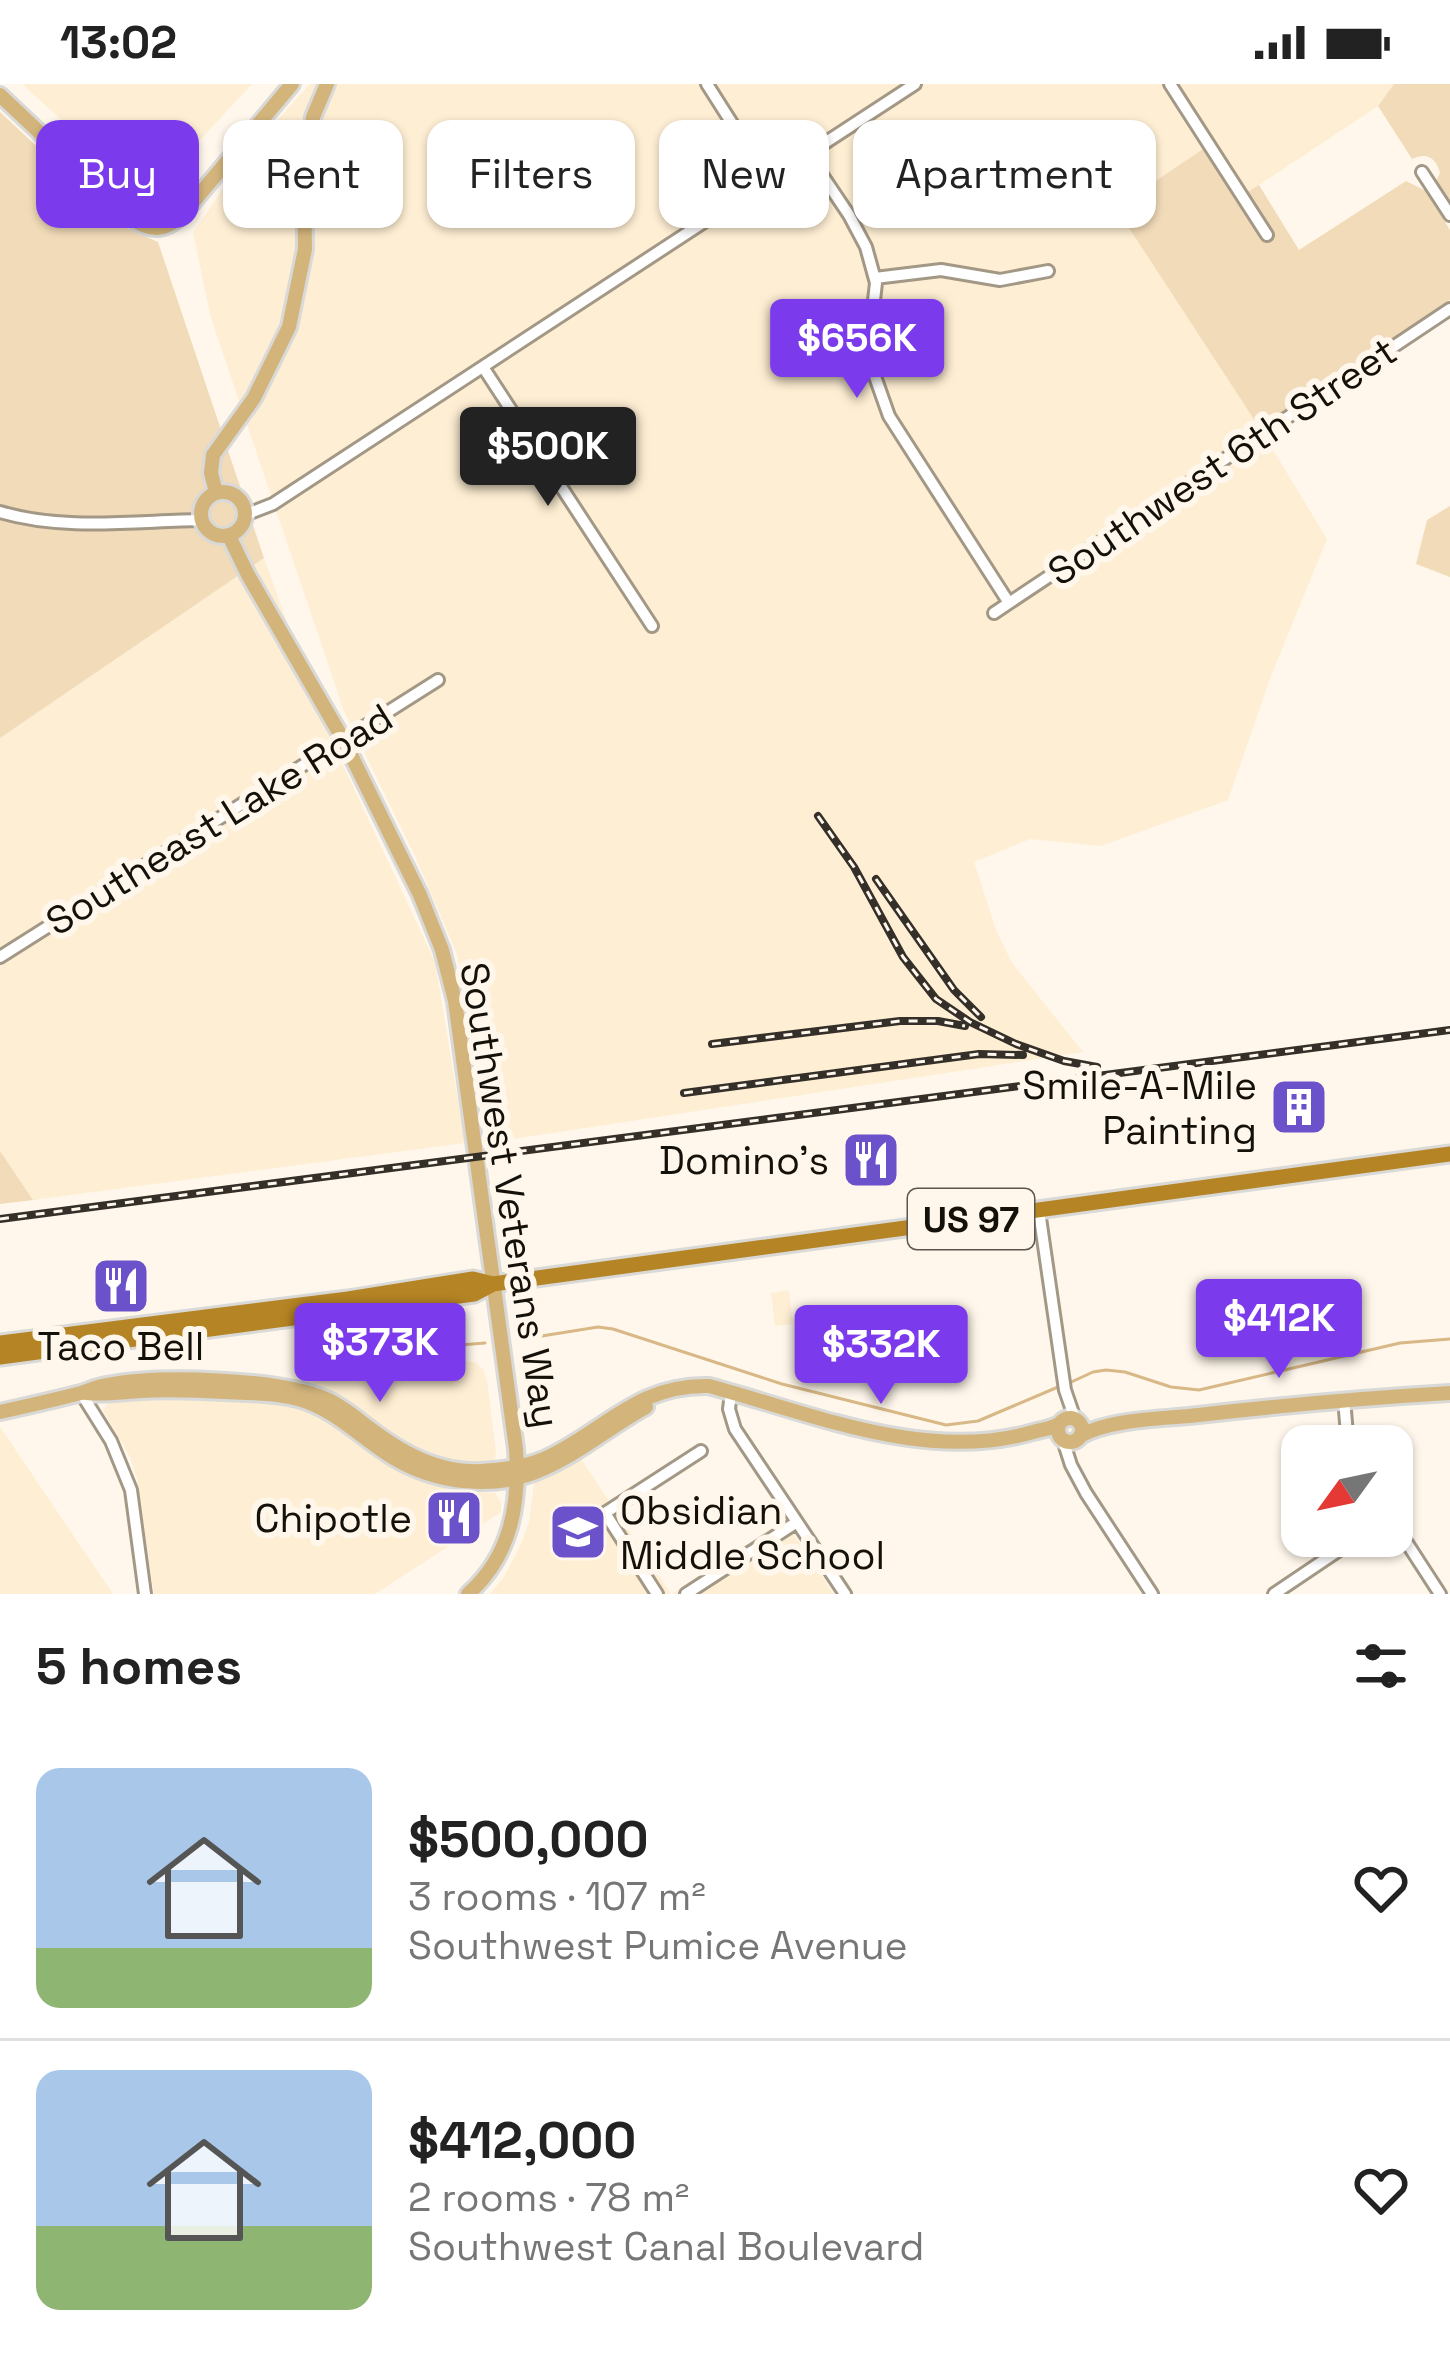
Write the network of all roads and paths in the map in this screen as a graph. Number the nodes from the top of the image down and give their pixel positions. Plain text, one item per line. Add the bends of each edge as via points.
1 (292, 84) edge
2 (327, 84) edge
3 (707, 84) edge
4 (915, 84) edge
5 (1170, 84) edge
6 (0, 95) edge
7 (730, 120) edge
8 (829, 140) edge
9 (1422, 172) dead end
10 (829, 186) edge
11 (1450, 215) edge
12 (695, 228) edge
13 (1268, 235) dead end
14 (1048, 271) dead end
15 (875, 278) junction
16 (1450, 309) edge
17 (483, 367) junction
18 (216, 492) junction
19 (0, 512) edge
20 (245, 514) junction
21 (201, 520) junction
22 (229, 536) junction
23 (1009, 603) junction
24 (994, 613) dead end
25 (652, 626) dead end
26 (438, 680) dead end
27 (344, 740) junction
28 (0, 957) edge
29 (1450, 1154) edge
30 (1040, 1211) junction
31 (493, 1284) junction
32 (159, 1322) junction
33 (144, 1338) junction
34 (0, 1342) edge
35 (0, 1357) edge
36 (81, 1393) junction
37 (731, 1393) junction
38 (1450, 1393) edge
39 (1344, 1399) junction
40 (0, 1412) edge
41 (1346, 1425) edge
42 (1069, 1430) junction
43 (701, 1451) dead end
44 (517, 1472) junction
45 (797, 1522) junction
46 (1413, 1552) edge
47 (1329, 1557) edge
48 (145, 1594) edge
49 (468, 1594) edge
50 (657, 1594) edge
51 (686, 1594) edge
52 (844, 1594) edge
53 (1152, 1594) edge
54 (1274, 1594) edge
55 (1440, 1594) edge

1 - 6 main road via 184,213 152,230
2 - 18 main road via 313,117 305,249 289,327 214,454
3 - 7 street
4 - 8 street
5 - 13 street
9 - 11 street
10 - 15 street
12 - 17 street
14 - 15 street via 1000,280 941,271
15 - 23 street via 869,344 878,391
16 - 23 street, Southwest 6th Street
17 - 20 street
17 - 25 street
18 - 20 main road via 236,496
18 - 21 main road
19 - 21 street via 57,522
20 - 22 main road
21 - 22 main road via 215,535
22 - 27 main road, Southwest Veterans Way
23 - 24 street, Southwest 6th Street
26 - 27 street, Southeast Lake Road
27 - 28 street, Southeast Lake Road
27 - 31 main road, Southwest Veterans Way via 442,950
29 - 30 highway, US 97
30 - 31 highway, US 97
30 - 42 street
31 - 32 highway, US 97 via 473,1280
31 - 33 highway, US 97 via 474,1294
31 - 44 main road, Southwest Veterans Way
32 - 33 highway
32 - 34 highway, US 97
33 - 35 highway, US 97
36 - 40 main road
36 - 44 main road via 154,1381 280,1385 334,1403 437,1466
36 - 48 street via 131,1490
37 - 42 main road via 910,1440
37 - 44 main road via 709,1385 656,1393
37 - 45 street via 735,1430
38 - 39 main road
39 - 41 street
39 - 42 main road
42 - 53 street via 1086,1493
43 - 50 street via 605,1513
44 - 49 main road, Southwest Veterans Way via 504,1546
45 - 51 street
45 - 52 street
46 - 55 street
47 - 54 street

